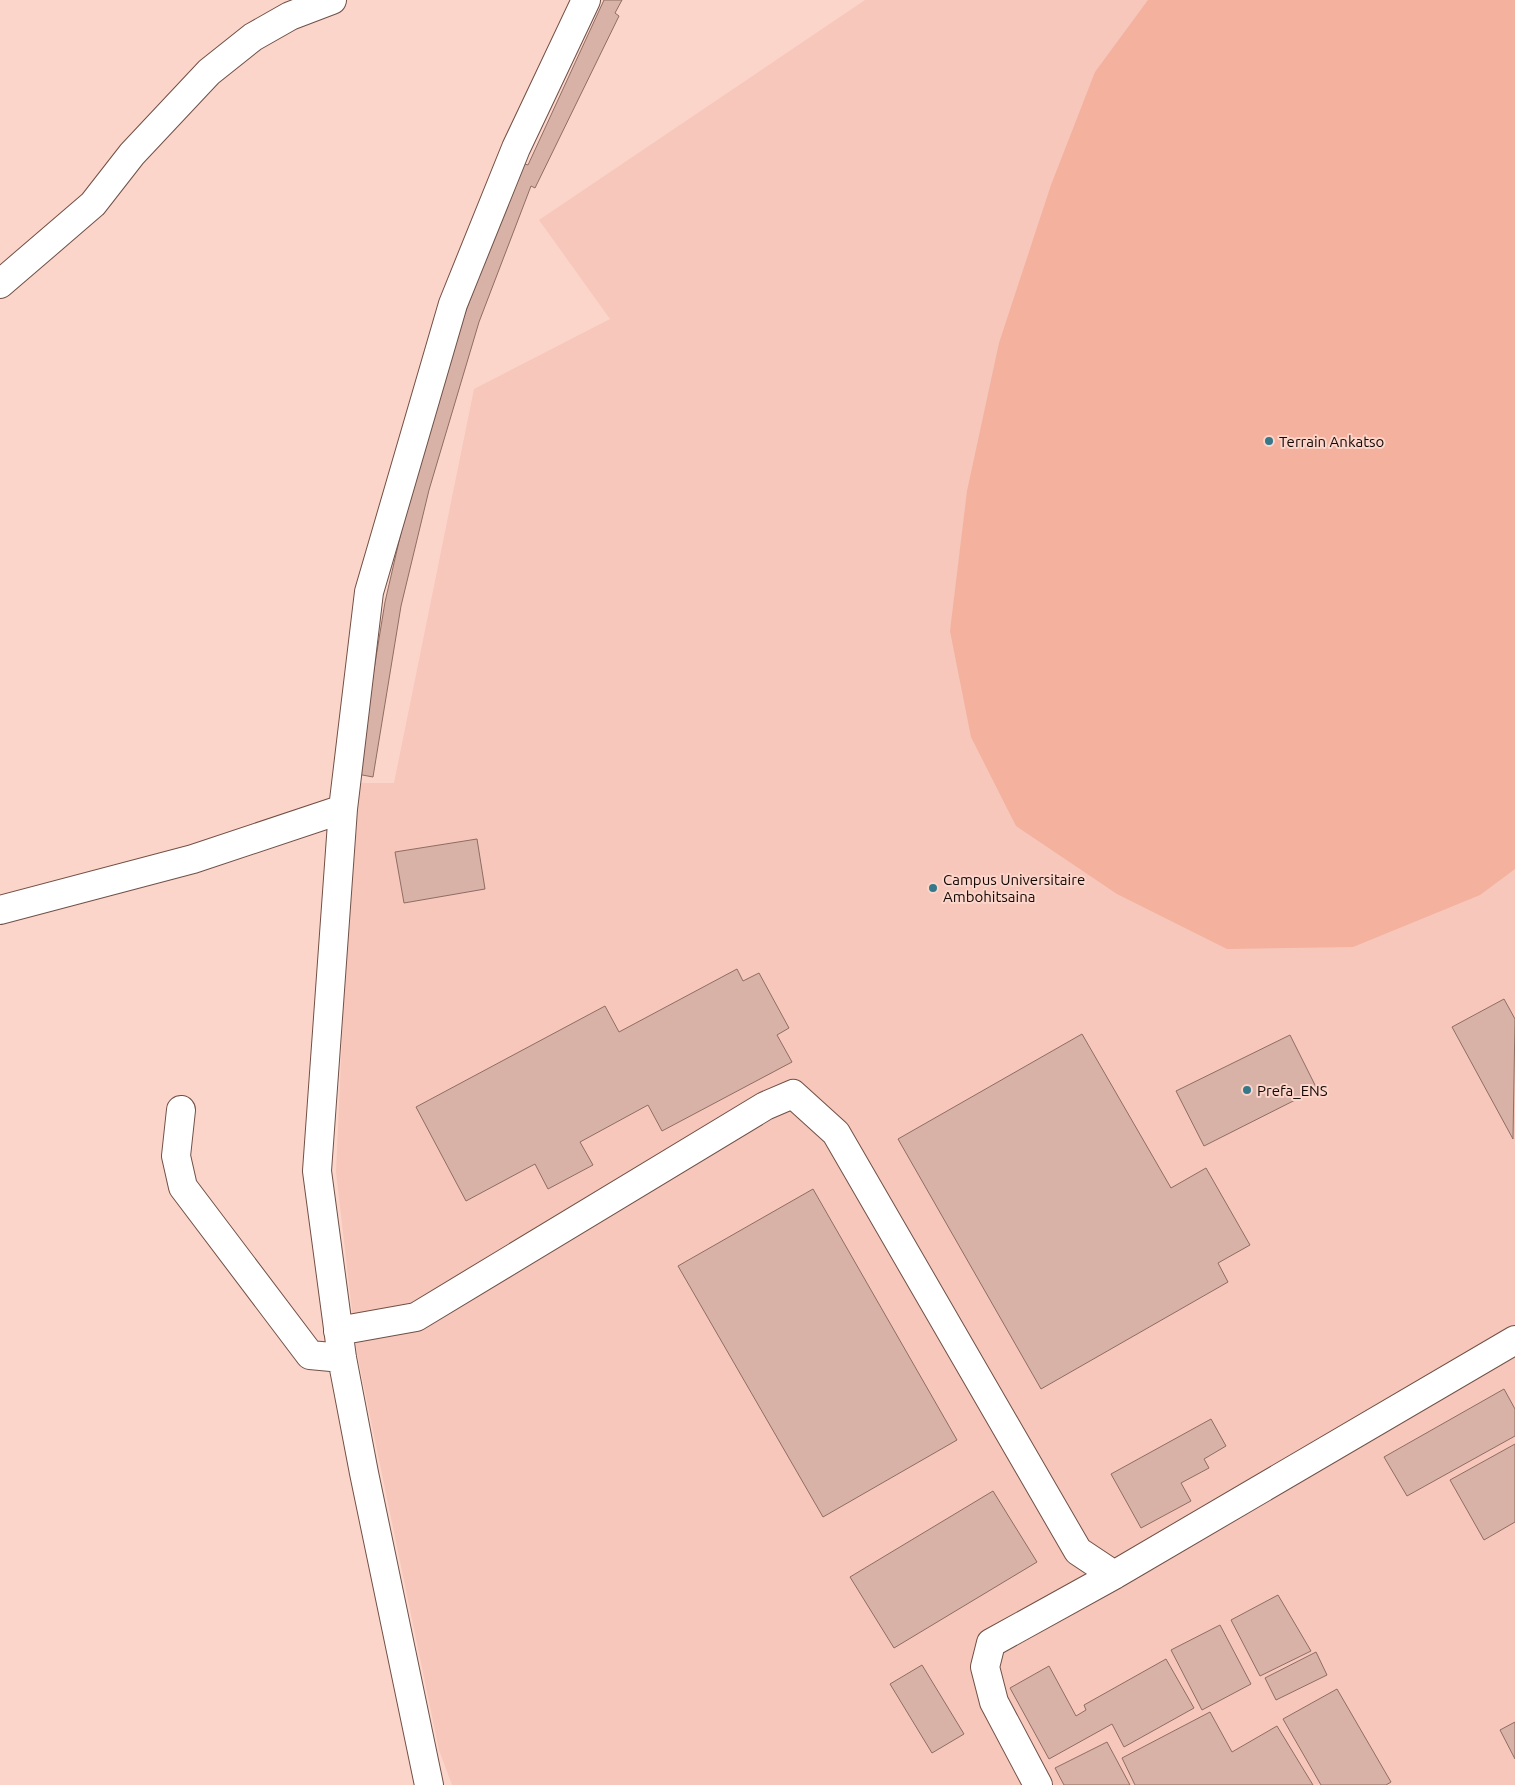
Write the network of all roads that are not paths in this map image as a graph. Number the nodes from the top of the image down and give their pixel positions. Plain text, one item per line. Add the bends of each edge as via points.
1 (332, 0) edge
2 (586, 0) edge
3 (0, 284) edge
4 (343, 809) junction
5 (0, 910) edge
6 (181, 1110) dead end
7 (338, 1331) junction
8 (1515, 1340) edge
9 (342, 1358) junction
10 (1114, 1575) junction
11 (429, 1785) edge
12 (1038, 1785) edge

1 - 3 street via 290,16 253,37 209,72 132,154 93,204
2 - 4 street via 516,148 453,304 369,592
4 - 5 street via 194,859
4 - 7 street via 317,1171
6 - 9 street via 176,1156 183,1187 310,1355
7 - 9 street
7 - 10 street via 416,1317 765,1106 793,1094 836,1133 1078,1551
8 - 10 street
9 - 11 street
10 - 12 street via 991,1643 985,1667 994,1702

